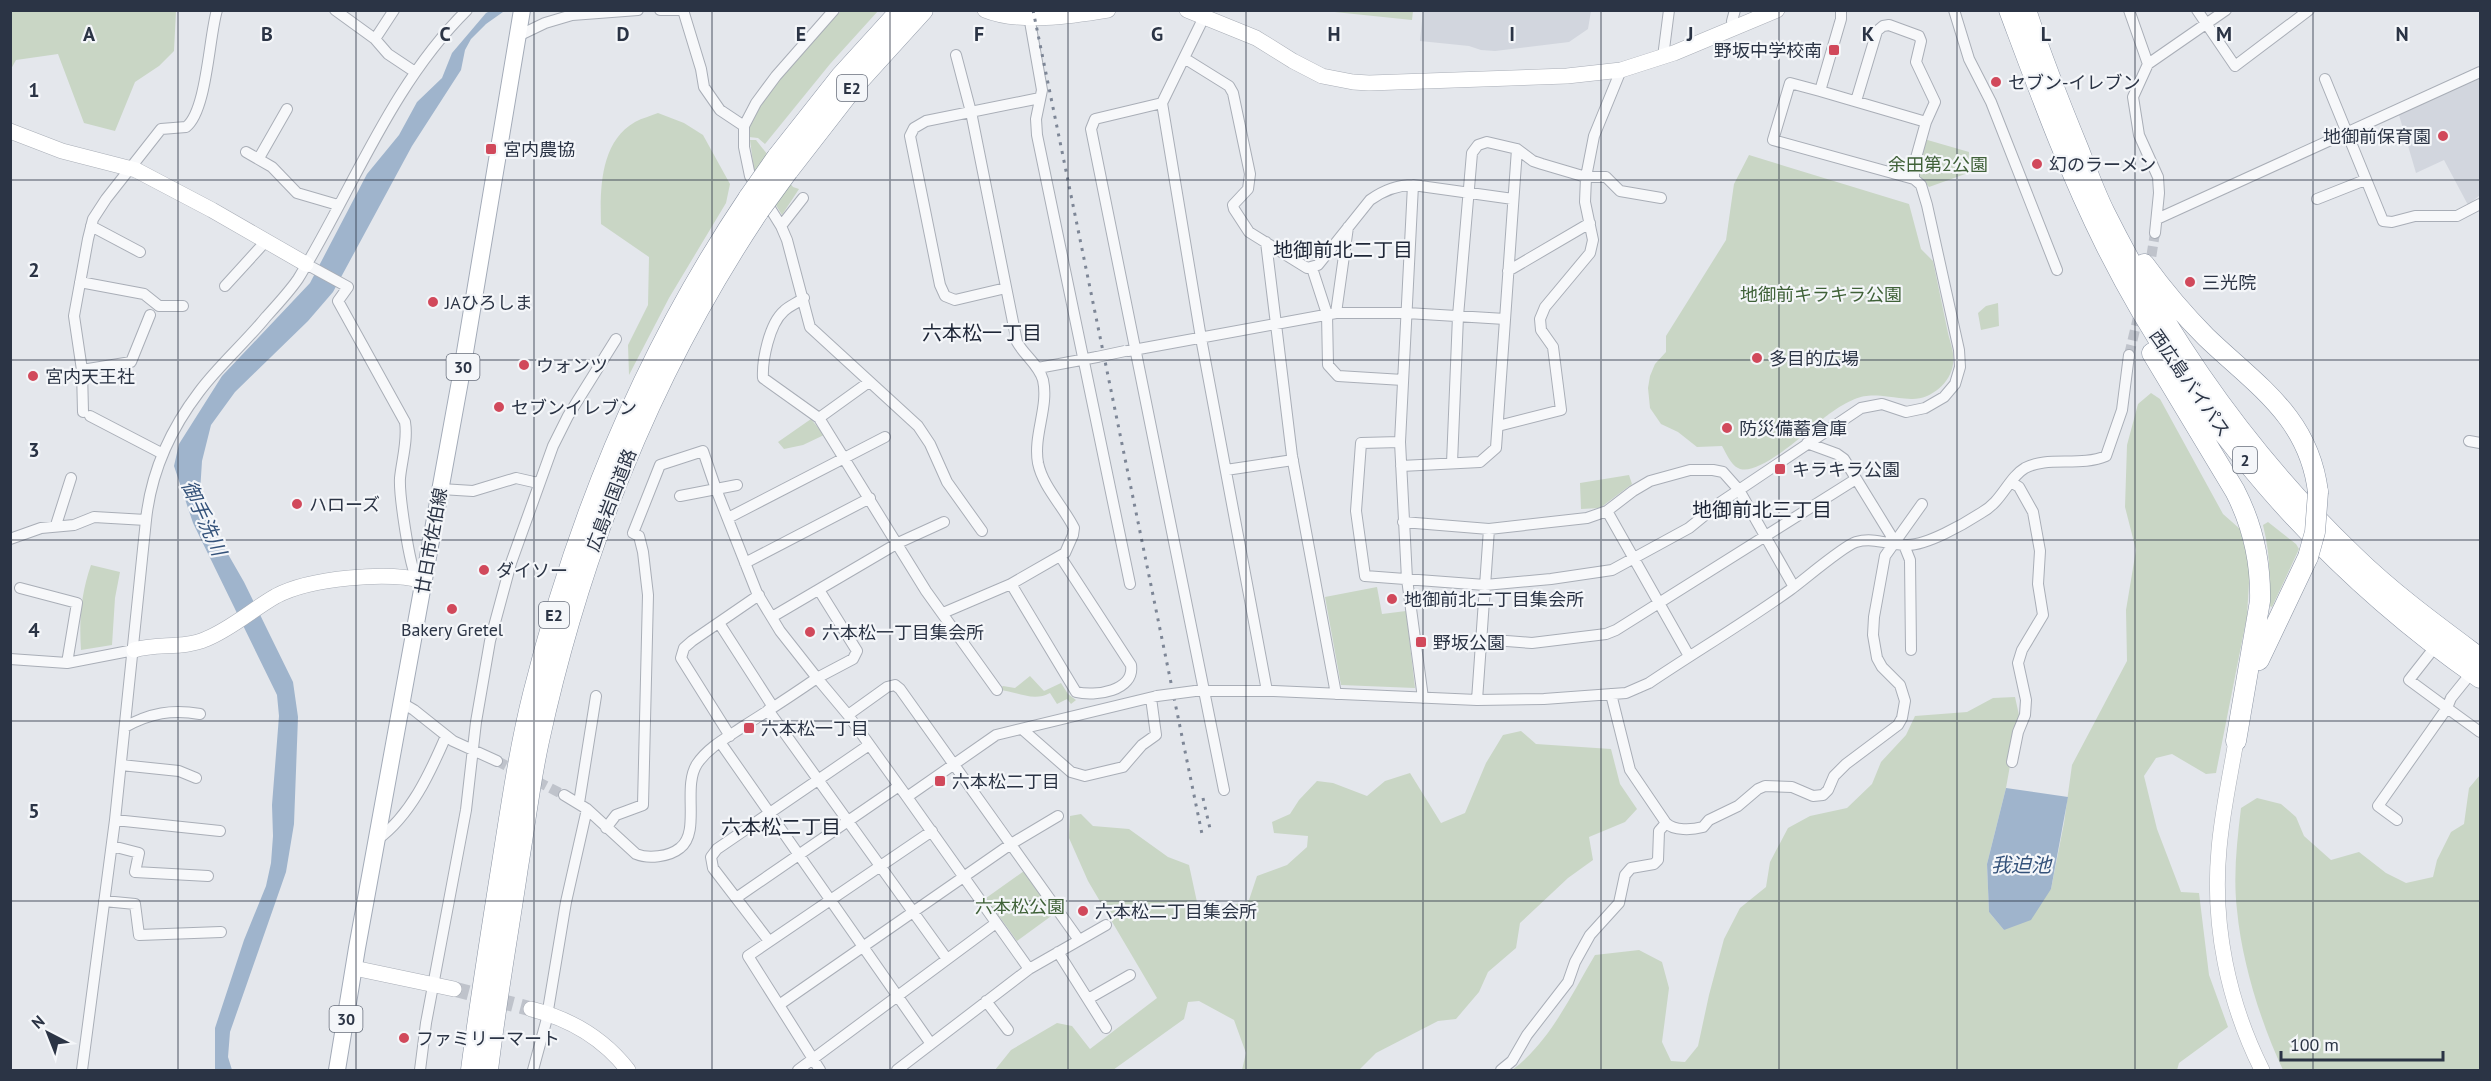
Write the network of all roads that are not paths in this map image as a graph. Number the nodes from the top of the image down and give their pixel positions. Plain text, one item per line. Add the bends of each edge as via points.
1 (217, 10) edge
2 (335, 10) edge
3 (394, 10) edge
4 (467, 10) edge
5 (522, 10) edge
6 (638, 10) edge
7 (660, 10) edge
8 (682, 10) edge
9 (834, 10) edge
10 (901, 10) edge
11 (923, 10) edge
12 (985, 10) edge
13 (1108, 10) edge
14 (1187, 10) edge
15 (1669, 10) edge
16 (1735, 10) edge
17 (1777, 10) edge
18 (1841, 10) edge
19 (1954, 10) edge
20 (2009, 10) edge
21 (2026, 10) edge
22 (2129, 10) edge
23 (2197, 10) edge
24 (2226, 10) edge
25 (2310, 10) edge
26 (1029, 16) junction
27 (1204, 17) junction
28 (2206, 24) junction
29 (1735, 28) junction
30 (518, 33) junction
31 (375, 39) junction
32 (956, 56) dead end
33 (1663, 57) junction
34 (1184, 58) junction
35 (2148, 64) junction
36 (1621, 70) junction
37 (415, 72) junction
38 (2481, 72) edge
39 (2325, 79) dead end
40 (1820, 91) junction
41 (1040, 98) junction
42 (1856, 101) junction
43 (1162, 103) junction
44 (287, 109) dead end
45 (971, 112) junction
46 (1926, 122) junction
47 (744, 126) junction
48 (10, 131) edge
49 (2346, 132) junction
50 (1517, 149) junction
51 (246, 152) dead end
52 (259, 158) junction
53 (129, 168) junction
54 (1586, 177) junction
55 (1914, 179) junction
56 (2365, 180) junction
57 (1413, 185) junction
58 (2079, 186) junction
59 (1468, 193) junction
60 (802, 198) dead end
61 (1661, 198) dead end
62 (1513, 199) junction
63 (2317, 199) dead end
64 (754, 204) junction
65 (2481, 204) edge
66 (338, 205) junction
67 (2104, 212) junction
68 (2157, 219) junction
69 (1590, 223) junction
70 (91, 226) junction
71 (781, 226) junction
72 (1348, 226) junction
73 (2155, 232) tunnel mouth
74 (266, 241) junction
75 (1266, 242) junction
76 (140, 252) dead end
77 (309, 266) junction
78 (1312, 268) junction
79 (2057, 270) dead end
80 (1508, 271) junction
81 (80, 282) junction
82 (225, 286) dead end
83 (1006, 288) junction
84 (804, 298) junction
85 (183, 306) dead end
86 (1407, 313) junction
87 (1331, 314) junction
88 (150, 315) dead end
89 (1458, 316) junction
90 (1505, 319) junction
91 (1276, 324) junction
92 (1201, 338) junction
93 (616, 339) dead end
94 (1130, 351) junction
95 (2129, 354) tunnel mouth
96 (1084, 360) junction
97 (1038, 368) junction
98 (82, 370) junction
99 (1403, 380) junction
100 (869, 382) junction
101 (819, 418) junction
102 (1498, 426) junction
103 (885, 437) dead end
104 (2469, 441) dead end
105 (1400, 442) junction
106 (2481, 442) edge
107 (1807, 443) junction
108 (163, 454) junction
109 (845, 458) junction
110 (1293, 460) junction
111 (1452, 463) junction
112 (1401, 466) junction
113 (1226, 470) junction
114 (71, 478) dead end
115 (1856, 479) junction
116 (2012, 482) junction
117 (538, 483) junction
118 (737, 485) dead end
119 (441, 489) junction
120 (716, 489) junction
121 (1739, 490) junction
122 (680, 496) dead end
123 (870, 498) junction
124 (1922, 504) dead end
125 (1607, 511) junction
126 (728, 518) junction
127 (146, 520) junction
128 (944, 522) dead end
129 (1403, 522) junction
130 (56, 525) junction
131 (1489, 529) junction
132 (982, 531) dead end
133 (1766, 536) junction
134 (10, 539) edge
135 (898, 543) junction
136 (1899, 544) junction
137 (1060, 556) junction
138 (1634, 560) junction
139 (745, 562) junction
140 (1407, 579) junction
141 (420, 580) junction
142 (1011, 584) junction
143 (1130, 584) dead end
144 (1485, 585) junction
145 (1794, 587) junction
146 (20, 588) dead end
147 (819, 590) junction
148 (759, 595) junction
149 (1659, 603) junction
150 (943, 613) junction
151 (772, 617) junction
152 (719, 623) junction
153 (1481, 639) junction
154 (1914, 646) dead end
155 (134, 650) junction
156 (2431, 652) dead end
157 (1689, 656) junction
158 (10, 658) edge
159 (67, 663) junction
160 (2478, 669) edge
161 (817, 678) junction
162 (997, 690) dead end
163 (1200, 691) junction
164 (1267, 691) junction
165 (1336, 694) junction
166 (1611, 694) junction
167 (596, 696) dead end
168 (1154, 697) junction
169 (1423, 698) junction
170 (1477, 700) junction
171 (402, 703) junction
172 (2447, 708) junction
173 (771, 709) junction
174 (200, 714) dead end
175 (848, 715) junction
176 (125, 728) junction
177 (1022, 729) junction
178 (2481, 732) edge
179 (446, 736) junction
180 (730, 736) junction
181 (2236, 741) junction
182 (720, 742) junction
183 (869, 745) junction
184 (473, 750) junction
185 (497, 761) tunnel mouth
186 (2012, 762) dead end
187 (121, 765) junction
188 (954, 765) junction
189 (196, 778) dead end
190 (819, 780) junction
191 (899, 786) junction
192 (1224, 790) dead end
193 (564, 795) tunnel mouth
194 (907, 797) junction
195 (583, 806) junction
196 (770, 813) junction
197 (1059, 816) dead end
198 (115, 820) junction
199 (2397, 820) dead end
200 (848, 821) junction
201 (1666, 823) junction
202 (606, 828) junction
203 (220, 831) dead end
204 (932, 831) junction
205 (377, 840) junction
206 (1011, 844) junction
207 (112, 846) junction
208 (800, 855) junction
209 (880, 866) junction
210 (208, 876) dead end
211 (964, 877) junction
212 (736, 898) junction
213 (831, 899) junction
214 (104, 901) junction
215 (914, 912) junction
216 (996, 922) junction
217 (1106, 926) dead end
218 (221, 932) dead end
219 (1079, 940) junction
220 (770, 941) junction
221 (864, 947) junction
222 (1058, 952) junction
223 (947, 959) junction
224 (354, 968) junction
225 (1029, 969) junction
226 (1130, 975) dead end
227 (433, 985) junction
228 (454, 989) tunnel mouth
229 (898, 996) junction
230 (1088, 999) junction
231 (986, 1001) junction
232 (779, 1005) junction
233 (531, 1009) tunnel mouth
234 (547, 1013) junction
235 (1106, 1028) dead end
236 (1008, 1030) dead end
237 (931, 1044) junction
238 (812, 1058) junction
239 (82, 1071) edge
240 (338, 1071) edge
241 (420, 1071) edge
242 (471, 1071) edge
243 (488, 1071) edge
244 (533, 1071) edge
245 (628, 1071) edge
246 (798, 1071) edge
247 (820, 1071) edge
248 (897, 1071) edge
249 (1501, 1071) edge
250 (2262, 1071) edge

1 - 53 street via 194,118 186,127 161,129
2 - 31 street
3 - 31 street
4 - 37 street
5 - 30 main road, 廿日市佐伯線 / 30
6 - 30 street via 572,15
7 - 8 street
8 - 47 street via 704,87 720,110
9 - 47 street via 776,76
10 - 64 highway, 広島岩国道路 / E2, bridge via 812,112
11 - 64 highway, 広島岩国道路 / E2, bridge
12 - 26 street via 1003,16
13 - 26 street
14 - 27 street
15 - 33 street
16 - 29 street
17 - 29 street
18 - 40 street
19 - 79 street via 1969,59 1991,102
20 - 58 highway, 西広島バイパス / 2
21 - 67 highway, 西広島バイパス / 2
22 - 35 street
23 - 28 street
24 - 28 street
25 - 28 street via 2235,66
26 - 41 street via 1042,90
27 - 34 street
27 - 36 street via 1256,38 1307,69 1353,82 1567,76
28 - 35 street
29 - 33 street
30 - 119 main road, 廿日市佐伯線 / 30
31 - 37 street via 388,54
32 - 45 street
33 - 36 street
34 - 43 street
34 - 75 street via 1233,93 1250,174 1248,189 1233,205 1249,232
35 - 68 street via 2133,97 2139,135 2158,177
36 - 54 street via 1594,136
37 - 66 street
38 - 49 street
39 - 49 street
40 - 42 street
40 - 55 street via 1790,82 1773,140
41 - 45 street
41 - 96 street via 1037,135
42 - 46 street
42 - 46 street via 1877,32 1889,25 1914,32 1921,41 1916,62 1935,102
43 - 92 street
43 - 94 street via 1095,118 1091,129
44 - 52 street
45 - 83 street
45 - 83 street via 926,121 914,128 910,136 912,147 945,296 955,300
46 - 55 street
47 - 71 street via 750,176
48 - 53 street via 62,151
49 - 56 street
49 - 68 street
50 - 54 street via 1533,161
50 - 59 street via 1487,142 1478,145 1472,153
50 - 62 street
51 - 52 street
52 - 66 street via 297,193
53 - 70 street
53 - 74 street
54 - 61 street via 1606,177 1620,191
54 - 69 street via 1585,202
55 - 107 street via 1921,185 1927,205 1959,350 1960,367 1954,384 1944,397 1925,408 1906,412 1882,404 1861,408
56 - 63 street
56 - 65 street via 2380,217 2387,223 2415,216 2457,216
57 - 59 street
57 - 72 street via 1399,185 1379,193
57 - 86 street
58 - 160 highway, 西広島バイパス / 2 via 2106,247 2155,333 2251,468 2366,587 2416,630
58 - 181 highway via 2132,316 2248,520 2259,563 2260,601
59 - 62 street
59 - 89 street
60 - 71 street
62 - 80 street
64 - 242 highway, 広島岩国道路 / E2 via 682,305 603,473 571,561 523,740
64 - 243 highway, 広島岩国道路 / E2 via 655,395 586,566 538,743
66 - 77 street
67 - 160 highway, 西広島バイパス / 2 via 2190,361 2272,471 2354,556
67 - 181 highway, bridge via 2168,295 2282,408 2304,441 2313,466 2318,492 2316,525 2308,557 2265,644
68 - 73 street
69 - 80 street
69 - 102 street via 1590,253 1545,307 1540,319 1541,330 1552,346 1561,410
70 - 76 street
70 - 81 street
71 - 84 street
72 - 78 street
72 - 87 street
74 - 77 street
74 - 82 street
75 - 78 street
75 - 91 street
77 - 108 street via 200,390 179,419
77 - 141 street via 348,287 338,301 405,422 400,485 411,566
78 - 87 street
80 - 90 street
81 - 85 street via 144,294 159,306
81 - 98 street via 74,316
83 - 97 street via 1017,342
84 - 100 street via 810,327
84 - 101 street via 776,321 762,363 764,378
86 - 87 street
86 - 89 street
86 - 99 street
87 - 91 street
87 - 99 street via 1331,371 1338,376
88 - 98 street via 131,362
89 - 90 street
89 - 111 street
90 - 102 street
91 - 92 street
91 - 110 street
92 - 94 street
92 - 113 street
93 - 117 street via 568,416
94 - 96 street, bridge
94 - 163 street
95 - 116 street via 2122,410 2106,456 2095,461 2026,468
96 - 97 street
96 - 143 street
97 - 137 street via 1045,399 1038,463 1074,528 1065,553
98 - 108 street via 86,414
99 - 105 street
100 - 101 street
100 - 132 street via 918,426 947,482
101 - 109 street
102 - 111 street via 1496,448 1489,456 1480,462
103 - 109 street
104 - 106 street
105 - 112 street
105 - 140 street via 1361,443 1356,511 1365,576
107 - 115 street via 1844,459
107 - 121 street
108 - 127 street via 154,474
109 - 123 street
109 - 126 street
110 - 113 street
110 - 165 street
111 - 112 street
112 - 129 street
113 - 164 street
114 - 130 street
115 - 133 street
115 - 136 street
116 - 136 street via 1996,504 1983,513 1934,537 1915,544
116 - 186 street via 2033,512 2040,551 2038,584 2043,615 2018,663 2025,715
117 - 119 street via 516,478 469,492
117 - 184 street via 490,641
118 - 120 street
119 - 141 main road, 廿日市佐伯線 / 30
120 - 122 street
120 - 126 street
120 - 202 street via 703,451 660,465 633,533 639,536 643,552 648,596 643,805 616,815
121 - 125 street via 1724,472 1690,470 1650,481
121 - 133 street
121 - 138 street via 1689,528
123 - 135 street
123 - 139 street
124 - 136 street
125 - 131 street via 1587,518
125 - 138 street
126 - 139 street
127 - 130 street via 94,517 74,525
127 - 155 street
128 - 135 street
129 - 131 street
129 - 140 street
130 - 134 street
131 - 144 street
133 - 145 street
133 - 149 street
135 - 147 street
135 - 150 street
136 - 145 street via 1854,542
136 - 154 street via 1910,560
136 - 201 street via 1888,549 1882,565 1873,635 1877,658 1904,693 1901,722 1846,764 1823,795 1813,796 1792,787 1765,786 1703,827 1670,827
137 - 142 street
137 - 142 street via 1131,665 1130,681 1120,687 1086,695 1076,692
138 - 144 street via 1612,570
138 - 149 street
139 - 148 street
140 - 144 street
140 - 169 street
141 - 155 street via 325,580 294,588 200,641
141 - 171 main road, 廿日市佐伯線 / 30
142 - 150 street
144 - 153 street
145 - 157 street
146 - 159 street via 77,603
147 - 151 street
147 - 161 street via 857,651 853,659
148 - 151 street
148 - 152 street
149 - 153 street via 1605,634 1532,643
149 - 157 street
150 - 162 street
151 - 161 street
152 - 173 street
152 - 180 street via 684,648 681,658
153 - 170 street
155 - 159 street
155 - 176 street
156 - 172 street via 2409,680
157 - 166 street via 1648,683 1626,693
158 - 159 street
160 - 172 street via 2451,698
161 - 173 street
161 - 175 street
163 - 164 street
163 - 168 street, bridge
163 - 192 street
164 - 165 street
165 - 169 street
166 - 170 street
166 - 201 street via 1630,770
167 - 195 street
168 - 177 street
168 - 177 street via 1156,735 1123,767 1085,776 1071,772
169 - 170 street
171 - 179 street
171 - 205 main road, 廿日市佐伯線 / 30
172 - 178 street
172 - 199 street via 2378,806
173 - 180 street
173 - 190 street
174 - 176 street via 178,710 140,719
175 - 183 street
175 - 188 street via 895,684
176 - 187 street
177 - 188 street via 996,735
179 - 184 street
179 - 205 street via 423,786
180 - 182 street
181 - 250 street via 2219,850 2219,924 2233,998
182 - 196 street
182 - 202 street via 696,765 690,785 692,806 687,840 679,849 646,858
183 - 190 street
183 - 191 street
184 - 185 street
184 - 227 street via 466,810
187 - 189 street via 179,771
187 - 198 street
188 - 194 street
188 - 206 street
190 - 196 street
190 - 200 street
191 - 194 street
191 - 200 street
193 - 195 street
194 - 204 street
195 - 202 street
195 - 234 street
196 - 208 street
196 - 212 street via 711,857 713,868
197 - 206 street
198 - 203 street
198 - 207 street
200 - 208 street
200 - 209 street
201 - 249 street via 1659,831 1658,860 1631,868 1624,875 1619,903 1590,935 1568,982
204 - 209 street
204 - 211 street
205 - 224 main road, 廿日市佐伯線 / 30
206 - 211 street
206 - 219 street
207 - 210 street via 139,853 135,872
207 - 214 street
208 - 212 street
208 - 213 street
209 - 213 street
209 - 215 street
211 - 215 street
211 - 216 street
212 - 220 street
213 - 220 street
213 - 221 street
214 - 218 street via 135,904 139,935
214 - 239 street
215 - 221 street
215 - 223 street
216 - 223 street
216 - 225 street
217 - 219 street
219 - 222 street
220 - 232 street via 748,956
221 - 229 street
221 - 232 street
222 - 225 street
222 - 230 street
223 - 229 street
224 - 227 street
224 - 240 main road, 廿日市佐伯線 / 30
225 - 231 street
226 - 230 street
227 - 228 street
227 - 241 street
229 - 237 street
229 - 238 street
230 - 235 street
231 - 236 street
231 - 237 street
232 - 238 street
233 - 234 street
234 - 244 street
234 - 245 street via 590,1034
237 - 248 street
238 - 246 street
238 - 247 street

